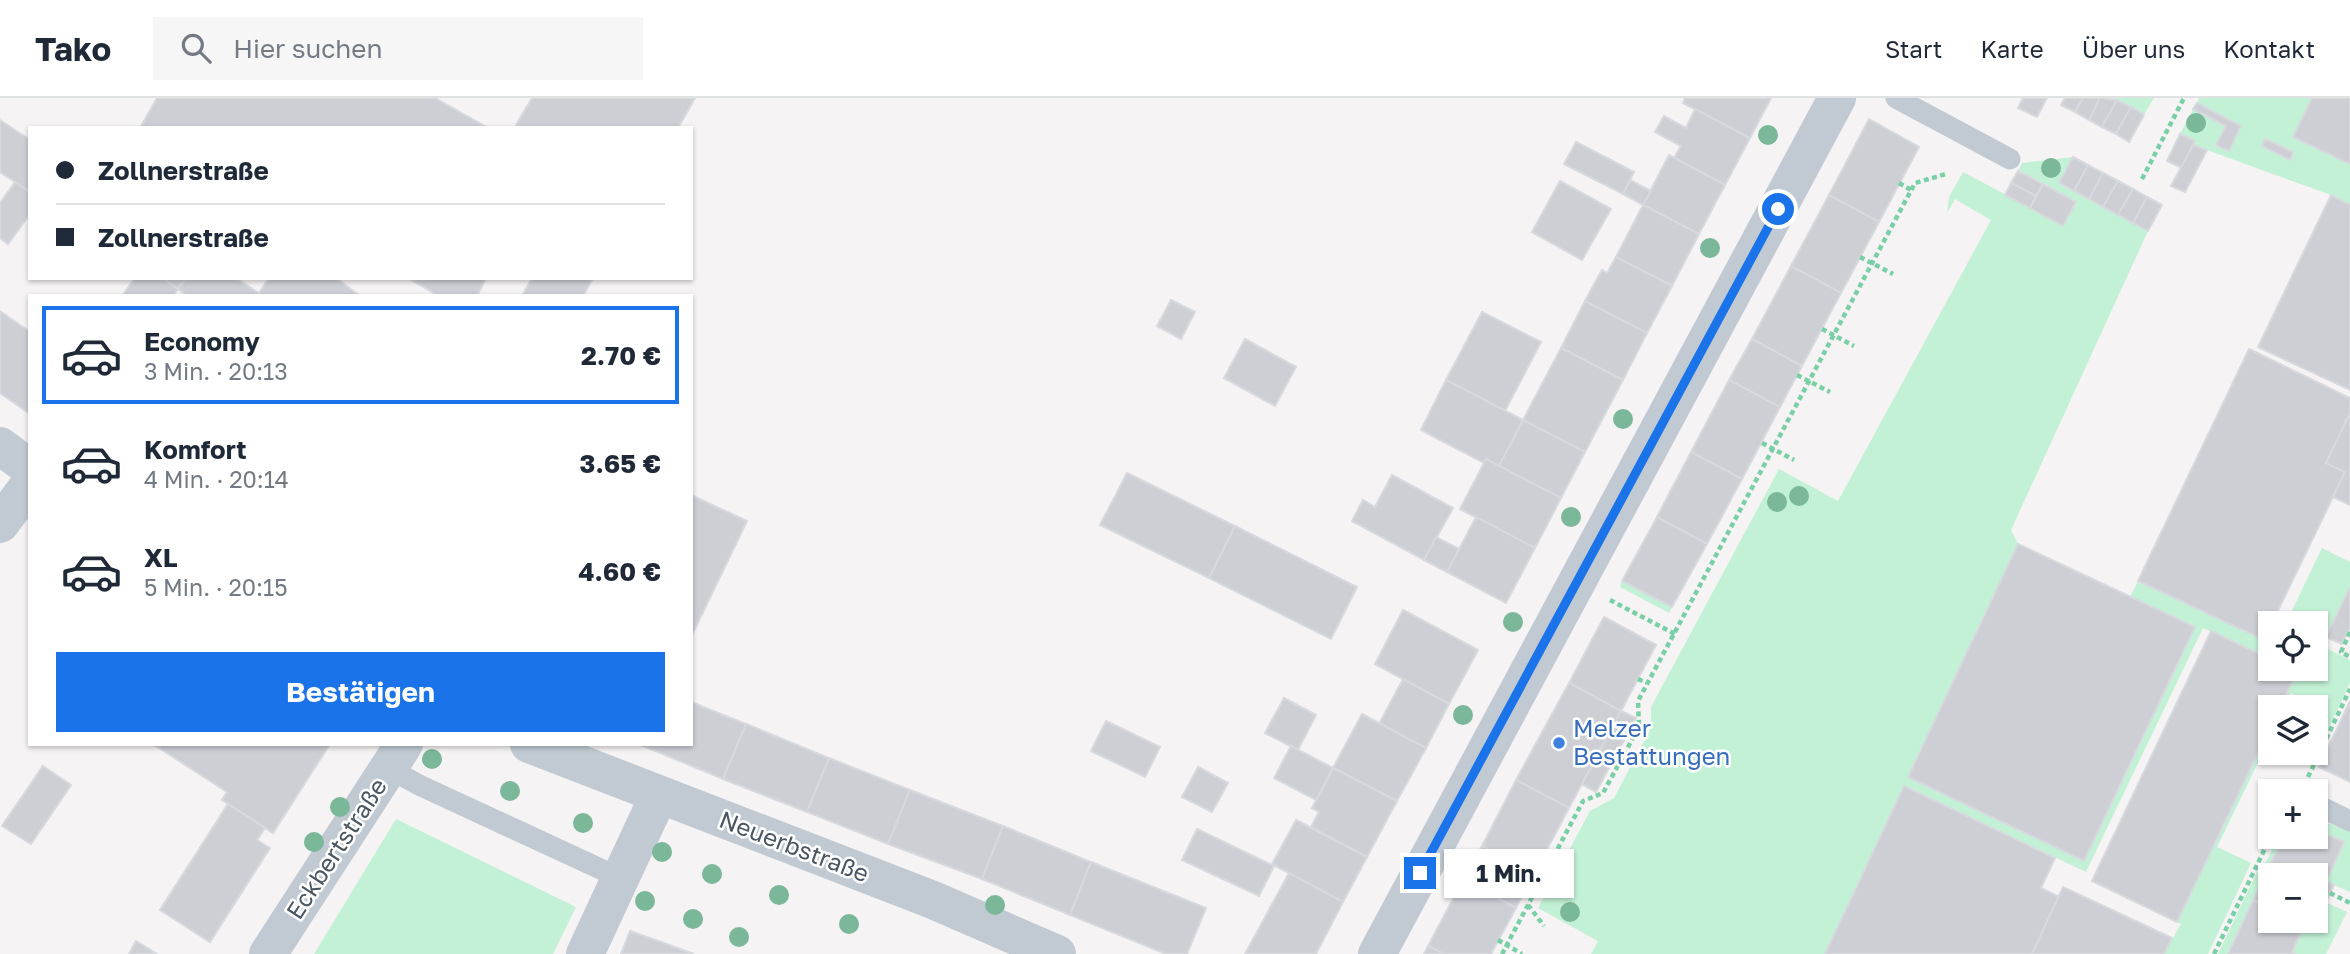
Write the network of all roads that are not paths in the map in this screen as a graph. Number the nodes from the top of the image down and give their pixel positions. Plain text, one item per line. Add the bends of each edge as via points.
1 (1838, 98) edge
2 (1896, 98) edge
3 (2010, 159) dead end
4 (0, 446) edge
5 (28, 467) edge
6 (28, 487) edge
7 (0, 524) edge
8 (534, 746) edge
9 (397, 756) edge
10 (660, 795) junction
11 (2328, 810) edge
12 (2350, 821) edge
13 (620, 878) junction
14 (268, 954) edge
15 (585, 954) edge
16 (1057, 954) edge
17 (1377, 954) edge

1 - 17 street
2 - 3 lane
4 - 5 street
6 - 7 street
8 - 10 street, Neuerbstraße
9 - 13 lane via 419,785
9 - 14 street, Eckbertstraße
10 - 13 street
10 - 16 street, Neuerbstraße via 933,900
11 - 12 lane
13 - 15 street

